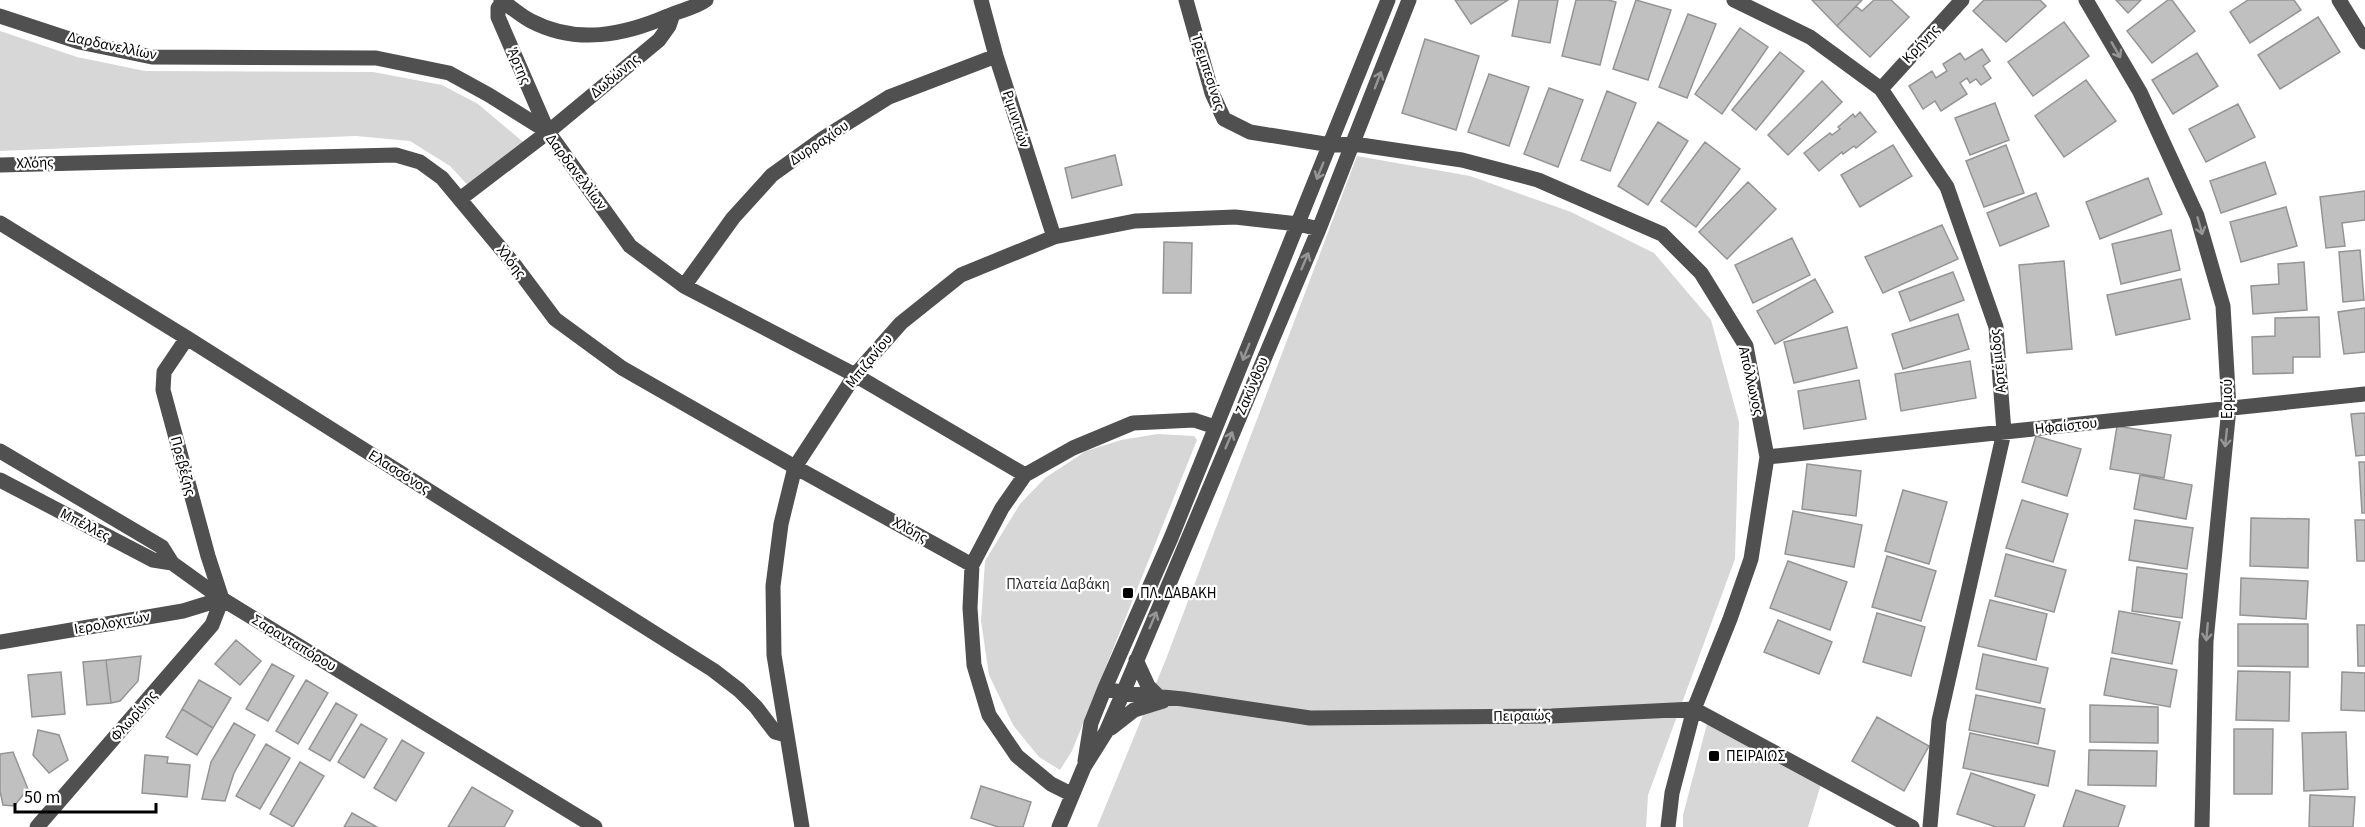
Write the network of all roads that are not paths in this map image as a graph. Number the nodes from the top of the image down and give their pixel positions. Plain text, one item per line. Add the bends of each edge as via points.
1 (502, 0) edge
2 (706, 0) edge
3 (981, 0) edge
4 (1186, 0) edge
5 (1388, 0) edge
6 (1409, 0) edge
7 (1734, 0) edge
8 (1962, 0) edge
9 (2086, 0) edge
10 (2339, 0) edge
11 (673, 14) junction
12 (0, 16) edge
13 (2365, 42) edge
14 (996, 56) junction
15 (1881, 89) junction
16 (548, 132) junction
17 (1354, 144) junction
18 (1331, 145) junction
19 (0, 165) edge
20 (460, 199) junction
21 (0, 224) edge
22 (1298, 224) junction
23 (1319, 229) junction
24 (1054, 237) junction
25 (684, 286) junction
26 (187, 338) junction
27 (855, 375) junction
28 (2365, 394) edge
29 (2229, 408) junction
30 (1215, 427) junction
31 (2004, 432) junction
32 (0, 451) edge
33 (1767, 457) junction
34 (795, 467) junction
35 (1025, 475) junction
36 (0, 480) edge
37 (172, 563) junction
38 (972, 565) junction
39 (222, 599) junction
40 (0, 642) edge
41 (1136, 660) junction
42 (1105, 688) junction
43 (1123, 693) junction
44 (1166, 698) junction
45 (1694, 709) junction
46 (1106, 732) junction
47 (786, 735) junction
48 (1084, 766) junction
49 (1071, 794) junction
50 (37, 827) edge
51 (596, 827) edge
52 (802, 827) edge
53 (1059, 827) edge
54 (1668, 827) edge
55 (1912, 827) edge
56 (1930, 827) edge
57 (2202, 827) edge

1 - 11 street, Δωδώνης via 542,26 570,35 627,32
1 - 16 street, Άρτης via 498,17
2 - 11 street, Δωδώνης
3 - 14 street, Ριμινιτών
4 - 18 street, Τρεμπεσίνας via 1212,93 1224,119 1250,132
5 - 18 street, Ζακύνθου
17 -> 6 street, Ζακύνθου
7 - 15 street, Αρτέμιδος via 1810,37
8 - 15 street, Κρήνης
9 -> 29 street, Ερμού via 2140,92 2197,216 2223,306
10 - 13 street
11 - 16 street, Δωδώνης via 659,40
12 - 16 street, Δαρδανελλίων via 79,42 152,57 376,58 449,73
14 - 24 street, Ριμινιτών
14 - 25 street, Δυρραχίου via 889,97 772,175 733,218
15 - 31 street, Αρτέμιδος via 1947,188 1996,327
16 - 20 street, Δωδώνης
16 - 25 street, Δαρδανελλίων via 630,246
17 - 18 street, Τρεμπεσίνας
17 - 23 street, Ζακύνθου
17 - 33 street, Απόλλωνος via 1462,160 1538,180 1662,234 1701,273 1746,346
18 -> 22 street, Ζακύνθου
19 - 20 street, Χλόης via 396,155 420,162 442,178
20 - 34 street, Χλόης via 555,319 622,368
21 - 26 street, Ελασσόνος
22 - 23 street, Μπιζανίου
22 - 24 street, Μπιζανίου via 1235,217 1136,220
22 -> 30 street, Ζακύνθου
41 -> 23 street, Ζακύνθου
24 - 27 street, Μπιζανίου via 961,275 901,323
25 - 27 street, Δαρδανελλίων
26 - 39 street, Πρεβέζης via 164,372 163,390
26 - 47 street, Ελασσόνος via 713,670 750,701 775,732
27 - 34 street, Μπιζανίου
27 - 35 street, Δαρδανελλίων
28 - 29 street, Ηφαίστου
29 - 31 street, Ηφαίστου
29 -> 57 street, Ερμού via 2206,641
30 - 35 street via 1194,420 1133,423 1073,448
30 - 42 street, Ζακύνθου
31 - 33 street, Ηφαίστου
31 - 56 street, Αρτέμιδος via 1939,721
32 - 37 street, Σαρανταπόρου via 162,547
33 - 45 street, Απόλλωνος via 1751,559
34 - 38 street, Χλόης
34 - 47 street, Μπιζανίου via 781,524 773,586 774,655
35 - 38 street via 1002,508
36 - 37 street, Μπέλλες via 153,560
37 - 39 street, Σαρανταπόρου
38 - 49 street via 974,665 989,715 1017,756 1051,784
39 - 40 street, Ιερολοχιτών via 183,611
39 - 50 street, Φλωρίνης via 212,625
39 - 51 street, Σαρανταπόρου
41 - 43 street, Ζακύνθου
41 - 44 street via 1148,686
42 - 43 street, Πειραιώς
42 - 48 street, Ζακύνθου via 1091,723
43 - 44 street, Πειραιώς
43 - 46 street, Ζακύνθου
44 - 45 street, Πειραιώς via 1310,718 1552,716
44 - 46 street via 1134,710
45 - 54 street, Απόλλωνος via 1672,793
45 - 55 street
46 - 48 street, Ζακύνθου
47 - 52 street, Μπιζανίου
48 - 49 street, Ζακύνθου
49 - 53 street, Ζακύνθου

